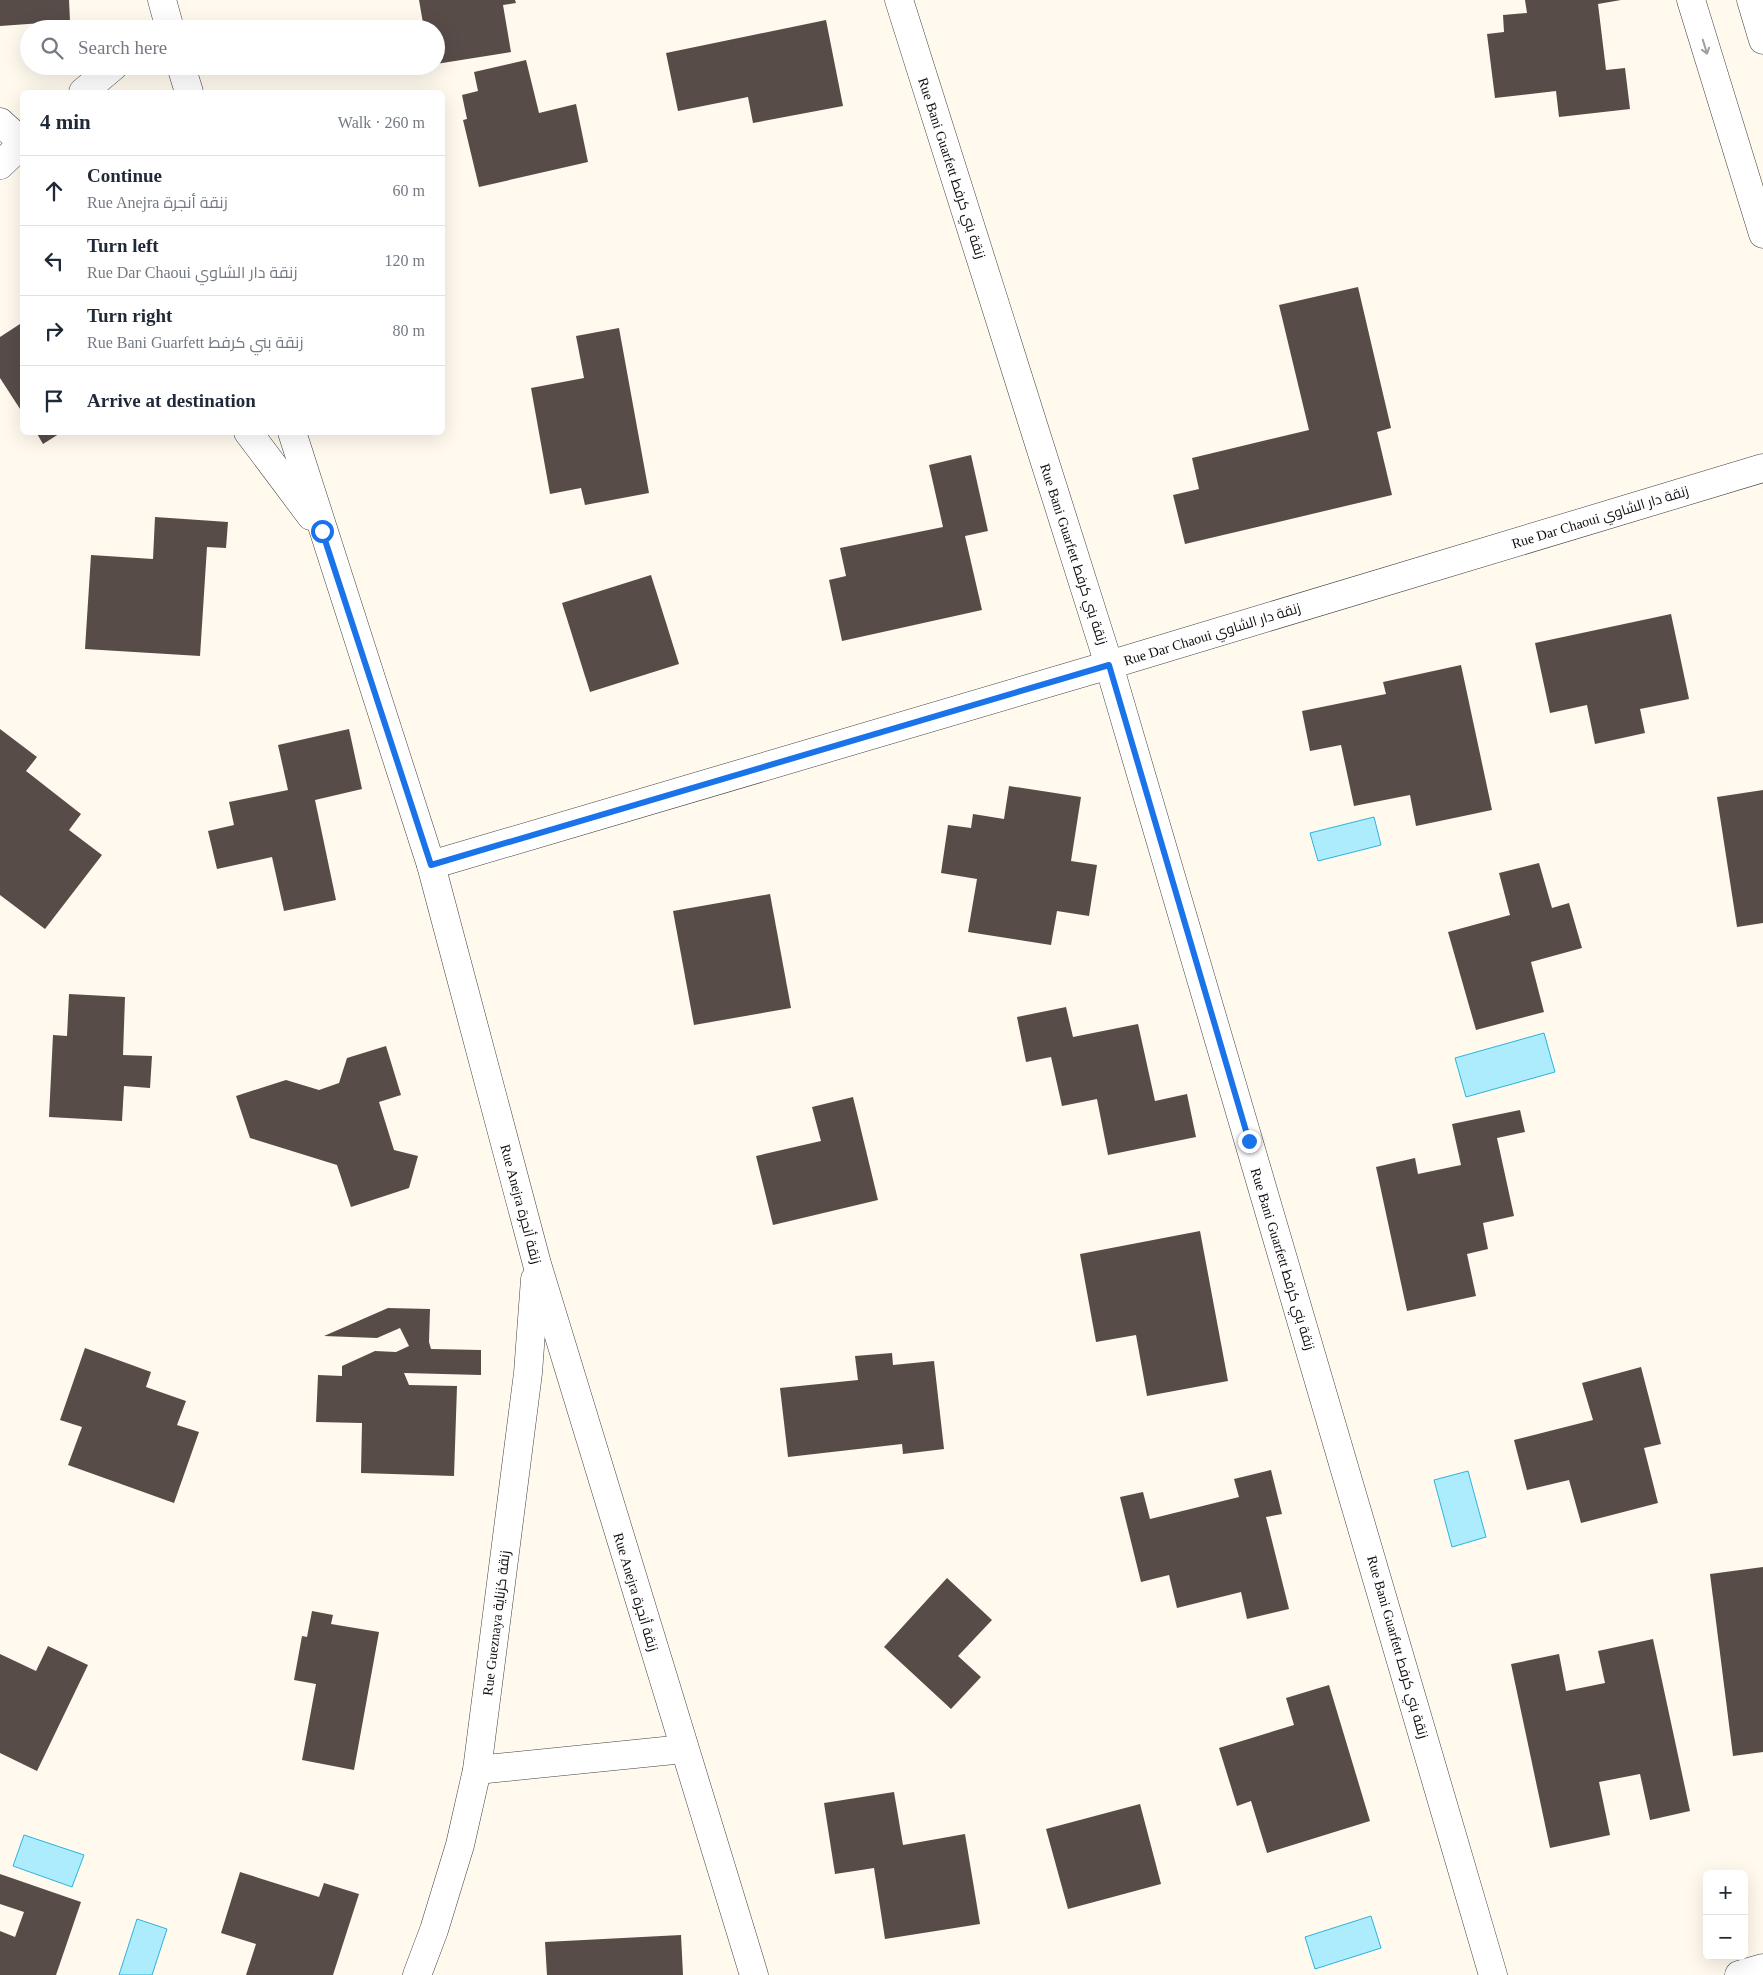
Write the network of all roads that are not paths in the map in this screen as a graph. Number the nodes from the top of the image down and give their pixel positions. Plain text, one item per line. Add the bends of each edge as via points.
1 (898, 0) edge
2 (1691, 0) edge
3 (1750, 0) edge
4 (1763, 40) edge
5 (103, 75) edge
6 (184, 75) edge
7 (85, 90) edge
8 (188, 90) edge
9 (0, 122) edge
10 (20, 141) edge
11 (20, 145) edge
12 (0, 165) edge
13 (1763, 234) edge
14 (250, 435) edge
15 (293, 435) edge
16 (1763, 468) edge
17 (322, 531) junction
18 (1109, 665) junction
19 (431, 865) junction
20 (537, 1264) junction
21 (684, 1749) junction
22 (477, 1770) junction
23 (1763, 1968) edge
24 (417, 1975) edge
25 (754, 1975) edge
26 (1492, 1975) edge
27 (1739, 1975) edge

1 - 18 street, Rue Bani Guarfett زنقة بني كرفط
2 -> 13 street
3 - 4 street
5 - 7 street
6 - 8 street
9 - 10 street
11 - 12 street
14 - 17 street
15 - 17 street, Rue Anejra زنقة أنجرة
16 - 18 street, Rue Dar Chaoui زنقة دار الشاوي
17 - 19 street, Rue Anejra زنقة أنجرة
18 - 19 street, Rue Dar Chaoui زنقة دار الشاوي
18 - 26 street, Rue Bani Guarfett زنقة بني كرفط
19 - 20 street, Rue Anejra زنقة أنجرة
20 - 21 street, Rue Anejra زنقة أنجرة
20 - 22 street, Rue Gueznaya زنقة كزناية via 528,1374
21 - 22 street
21 - 25 street, Rue Anejra زنقة أنجرة
22 - 24 street, Rue Gueznaya زنقة كزناية via 457,1854
23 - 27 street

